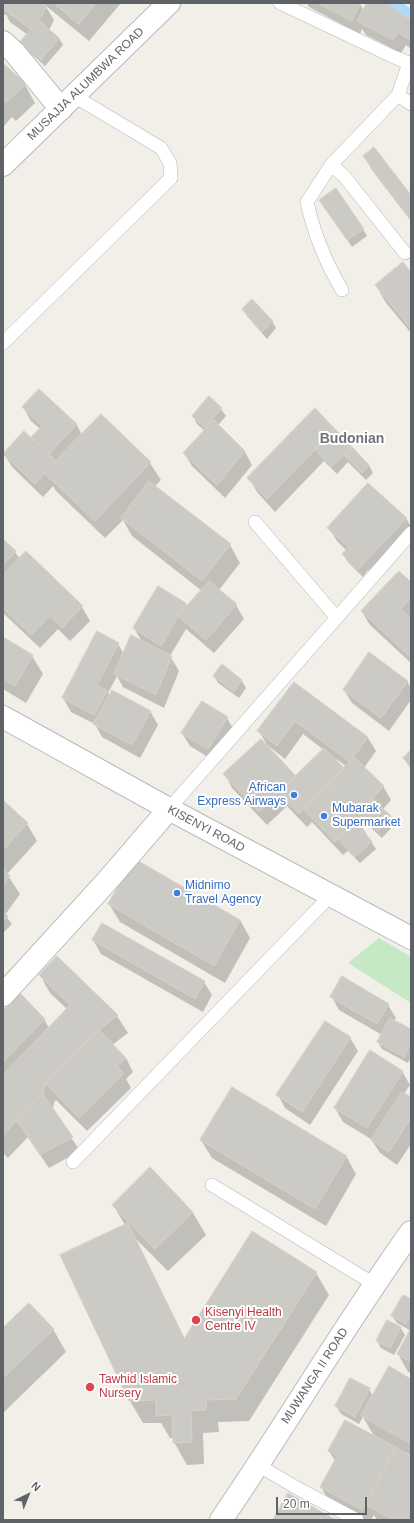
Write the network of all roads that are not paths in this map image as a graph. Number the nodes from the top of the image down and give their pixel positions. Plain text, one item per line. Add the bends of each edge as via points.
1 (169, 3) edge
2 (280, 3) edge
3 (3, 42) edge
4 (410, 62) edge
5 (398, 95) junction
6 (67, 102) junction
7 (411, 104) edge
8 (3, 165) edge
9 (331, 165) junction
10 (405, 253) dead end
11 (342, 290) dead end
12 (3, 343) edge
13 (254, 522) dead end
14 (411, 533) edge
15 (337, 618) junction
16 (3, 717) edge
17 (165, 812) junction
18 (332, 895) junction
19 (411, 938) edge
20 (4, 994) edge
21 (73, 1162) dead end
22 (212, 1185) dead end
23 (411, 1232) edge
24 (374, 1284) junction
25 (258, 1465) junction
26 (221, 1520) edge
27 (357, 1520) edge

1 - 6 street, MUSAJJA ALUMBWA ROAD
2 - 4 lane via 394,57
3 - 6 street
4 - 5 lane
5 - 7 lane
5 - 9 lane
6 - 8 street, MUSAJJA ALUMBWA ROAD
6 - 12 lane via 161,148 170,163 171,178
9 - 10 lane via 344,176
9 - 11 lane via 307,202 318,244
13 - 15 lane
14 - 15 lane
15 - 17 lane
16 - 17 street, KISENYI ROAD
17 - 18 street, KISENYI ROAD
17 - 20 street via 108,880
18 - 19 street, KISENYI ROAD
18 - 21 lane
22 - 24 lane
23 - 24 street, MUWANGA II ROAD
24 - 25 street, MUWANGA II ROAD
25 - 26 street, MUWANGA II ROAD
25 - 27 lane

